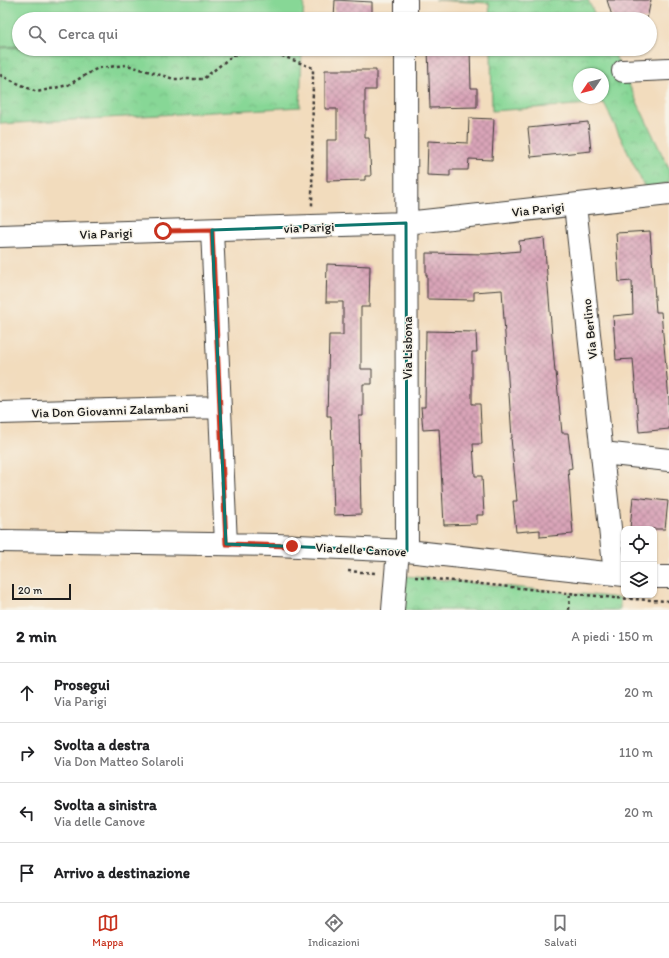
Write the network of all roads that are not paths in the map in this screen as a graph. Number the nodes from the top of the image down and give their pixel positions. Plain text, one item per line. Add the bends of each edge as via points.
1 (406, 0) edge
2 (406, 12) edge
3 (406, 56) edge
4 (669, 68) edge
5 (623, 71) dead end
6 (669, 194) edge
7 (575, 205) junction
8 (406, 223) junction
9 (212, 230) junction
10 (0, 236) edge
11 (220, 407) junction
12 (0, 414) edge
13 (602, 453) junction
14 (669, 460) edge
15 (0, 541) edge
16 (226, 544) junction
17 (403, 551) junction
18 (620, 574) edge
19 (657, 577) edge
20 (669, 578) edge
21 (393, 610) edge

1 - 2 street
3 - 8 street, Via Lisbona
4 - 5 street
6 - 7 street, Via Parigi
7 - 8 street, Via Parigi
7 - 13 street, Via Berlino
8 - 9 street, via Parigi
8 - 17 street, Via Lisbona
9 - 10 street, Via Parigi
9 - 11 street
11 - 12 street, Via Don Giovanni Zalambani
11 - 16 street
13 - 14 street
13 - 18 street, Via Berlino
15 - 16 street, Via delle Canove
16 - 17 street, Via delle Canove
17 - 18 street, Via delle Canove
17 - 21 street, Via Lisbona via 396,575
19 - 20 street

